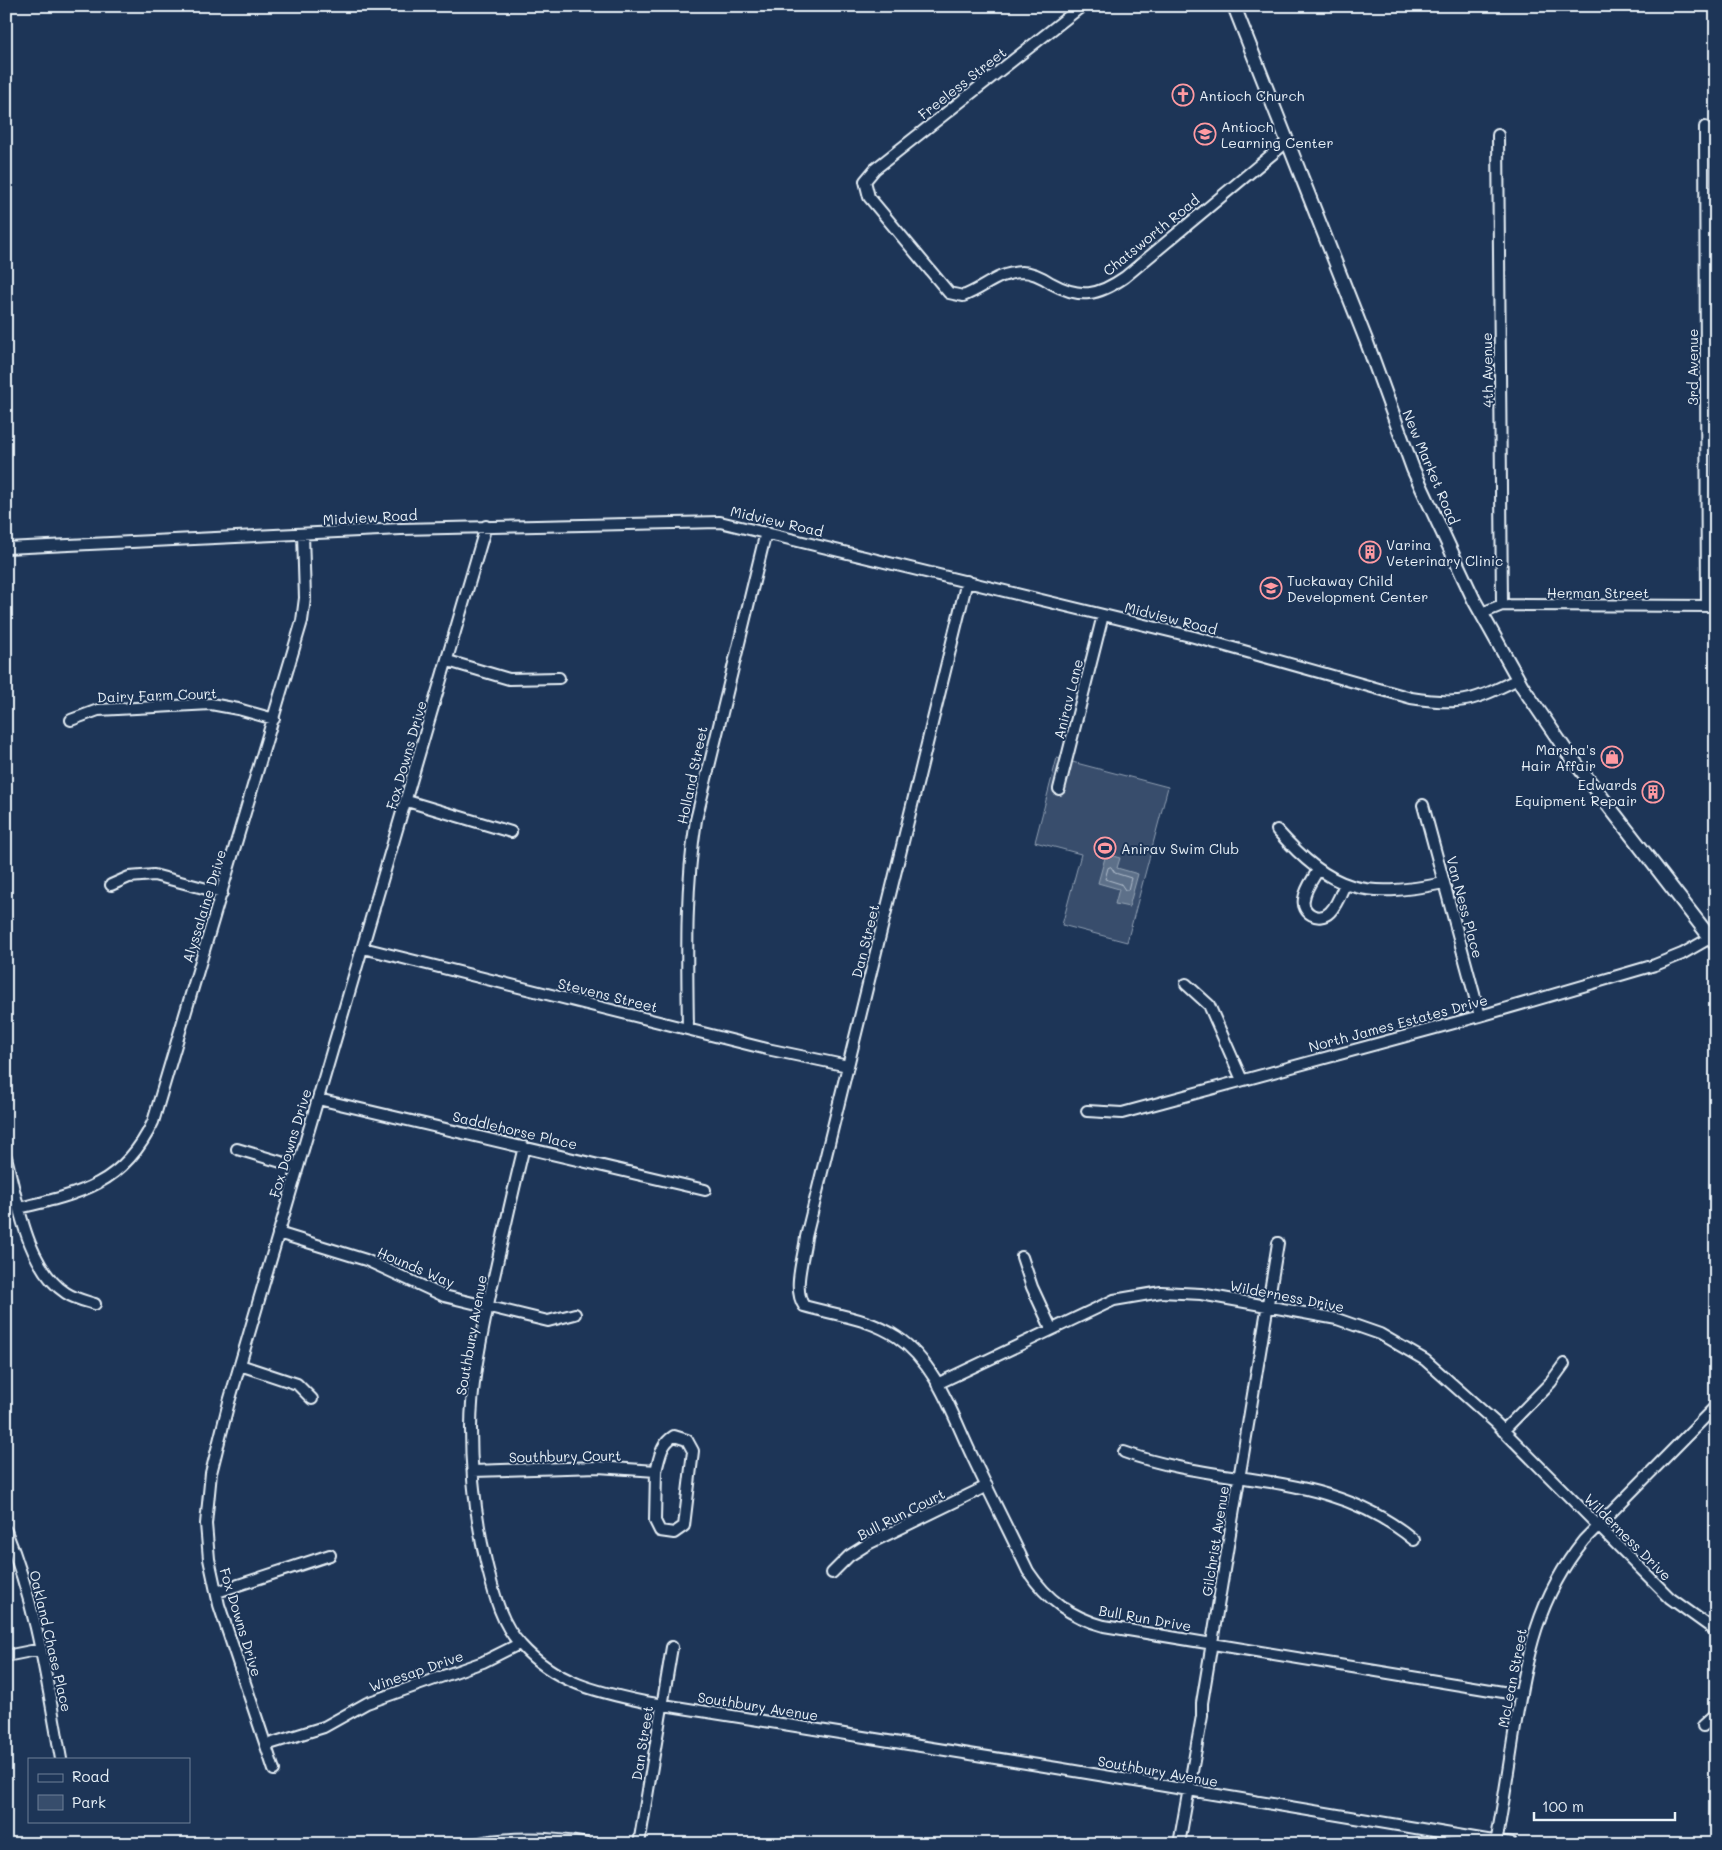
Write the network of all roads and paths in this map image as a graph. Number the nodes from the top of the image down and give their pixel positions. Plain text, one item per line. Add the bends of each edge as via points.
1 (1082, 6) edge
2 (1234, 6) edge
3 (1705, 127) dead end
4 (1498, 135) dead end
5 (1288, 140) junction
6 (865, 186) joint
7 (486, 526) junction
8 (766, 532) junction
9 (303, 534) junction
10 (6, 548) edge
11 (966, 582) junction
12 (1502, 605) junction
13 (1711, 606) edge
14 (1482, 613) junction
15 (1103, 615) junction
16 (448, 661) junction
17 (559, 678) dead end
18 (1518, 679) junction
19 (274, 719) junction
20 (71, 720) dead end
21 (1059, 789) dead end
22 (407, 801) junction
23 (1423, 805) dead end
24 (1277, 830) dead end
25 (511, 832) dead end
26 (1318, 870) junction
27 (1444, 883) junction
28 (1345, 884) junction
29 (111, 885) dead end
30 (222, 893) junction
31 (1713, 941) edge
32 (363, 948) junction
33 (1186, 984) dead end
34 (1480, 1016) junction
35 (688, 1029) junction
36 (848, 1066) junction
37 (1242, 1080) junction
38 (318, 1099) junction
39 (1087, 1111) dead end
40 (524, 1147) junction
41 (237, 1149) dead end
42 (6, 1157) edge
43 (298, 1167) junction
44 (705, 1190) dead end
45 (19, 1208) junction
46 (278, 1233) junction
47 (1278, 1243) dead end
48 (1022, 1257) dead end
49 (95, 1304) dead end
50 (1268, 1305) junction
51 (488, 1306) junction
52 (806, 1306) joint
53 (574, 1314) dead end
54 (1051, 1328) junction
55 (1564, 1364) dead end
56 (240, 1365) junction
57 (937, 1384) junction
58 (312, 1399) dead end
59 (1713, 1414) edge
60 (1503, 1430) junction
61 (1124, 1452) dead end
62 (473, 1471) junction
63 (656, 1471) junction
64 (1240, 1476) junction
65 (987, 1486) junction
66 (1598, 1526) junction
67 (6, 1531) edge
68 (1414, 1540) dead end
69 (330, 1555) dead end
70 (832, 1573) dead end
71 (217, 1592) junction
72 (1716, 1631) edge
73 (519, 1644) junction
74 (1212, 1644) junction
75 (672, 1646) dead end
76 (41, 1650) junction
77 (6, 1656) edge
78 (1521, 1695) junction
79 (662, 1704) junction
80 (1716, 1714) edge
81 (1702, 1726) dead end
82 (266, 1745) junction
83 (61, 1758) edge
84 (274, 1770) dead end
85 (1188, 1790) junction
86 (1496, 1843) edge
87 (474, 1844) edge
88 (587, 1844) edge
89 (639, 1844) edge
90 (1179, 1844) edge
91 (1511, 1844) edge

1 - 6 street, Freeless Street via 875,169 867,177
2 - 5 main road, New Market Road
3 - 13 street, 3rd Avenue
4 - 12 street, 4th Avenue
5 - 6 street, Chatsworth Road via 1125,277 1091,294 1072,292 1039,276 1020,272 991,279 963,296 953,296 869,197
5 - 14 main road, New Market Road via 1413,469
7 - 8 street, Midview Road via 720,522
7 - 9 street, Midview Road
7 - 16 street, Fox Downs Drive
8 - 11 street, Midview Road
8 - 35 street, Holland Street via 690,855 686,924
9 - 10 street, Midview Road
9 - 19 street, Alyssalaine Drive via 304,611
11 - 15 street, Midview Road
11 - 36 street, Dan Street
12 - 13 street, Herman Street
12 - 14 street, Herman Street
14 - 18 main road, New Market Road
15 - 18 street, Midview Road via 1284,661 1418,700 1469,701
15 - 21 street, Anirav Lane
16 - 17 street via 509,679
16 - 22 street, Fox Downs Drive
18 - 31 main road, New Market Road via 1584,776
19 - 20 street, Dairy Farm Court via 211,704 103,709
19 - 30 street, Alyssalaine Drive
22 - 25 street
22 - 32 street, Fox Downs Drive
23 - 27 street, Van Ness Place
24 - 26 street
26 - 28 street
26 - 28 street via 1304,899 1304,906 1311,915 1318,917 1330,912
27 - 28 street via 1385,891
27 - 34 street, Van Ness Place
29 - 30 street via 129,877 154,875
30 - 45 street, Alyssalaine Drive via 160,1105 143,1142 127,1163 95,1186 71,1196
31 - 34 street, North James Estates Drive via 1655,965
32 - 35 street, Stevens Street
32 - 38 street, Fox Downs Drive
33 - 37 street via 1209,1005
34 - 37 street, North James Estates Drive
35 - 36 street, Stevens Street
36 - 52 street, Dan Street via 806,1237 798,1288 800,1300
37 - 39 street, North James Estates Drive via 1122,1113
38 - 40 street, Saddlehorse Place
38 - 43 street, Fox Downs Drive
40 - 44 street, Saddlehorse Place
40 - 51 street, Southbury Avenue
41 - 43 street
42 - 45 street
43 - 46 street, Fox Downs Drive
45 - 49 street via 31,1246 51,1279 66,1294
46 - 51 street, Hounds Way via 366,1260 444,1296
46 - 56 street, Fox Downs Drive
47 - 50 street, Gilchrist Avenue
48 - 54 street
50 - 54 street, Wilderness Drive via 1179,1292 1143,1293 1102,1304
50 - 60 street, Wilderness Drive via 1336,1318 1405,1347 1445,1376
50 - 64 street, Gilchrist Avenue
51 - 53 street, Hounds Way via 548,1321
51 - 62 street, Southbury Avenue via 475,1376 471,1427
52 - 57 street, Bull Run Drive via 870,1323 890,1333 922,1360
54 - 57 street, Wilderness Drive
55 - 60 street
56 - 58 street via 297,1384
56 - 71 street, Fox Downs Drive via 217,1445 206,1524 209,1559
57 - 65 street, Bull Run Drive
59 - 66 street, McLean Street
60 - 66 street, Wilderness Drive
61 - 64 street via 1158,1462
62 - 63 street, Southbury Court via 598,1467
62 - 73 street, Southbury Avenue via 484,1554 495,1600
63 - 63 street via 654,1522 660,1531 674,1532 684,1526 693,1451 687,1440 674,1436 666,1440
64 - 68 street via 1298,1486 1349,1501 1393,1522
64 - 74 street, Gilchrist Avenue
65 - 70 street, Bull Run Court via 868,1544 849,1556
65 - 74 street, Bull Run Drive via 1028,1571 1046,1594 1068,1612 1104,1626
66 - 72 street, Wilderness Drive via 1682,1608
66 - 78 street, McLean Street via 1576,1550 1547,1599 1531,1641
67 - 76 street, Oakland Chase Place via 23,1579
69 - 71 street
71 - 82 street, Fox Downs Drive
73 - 79 street, Southbury Avenue via 545,1666 588,1690
73 - 82 street, Winesap Drive via 483,1662 367,1702 324,1727
74 - 78 street, Bull Run Drive
74 - 85 street, Gilchrist Avenue
75 - 79 street, Dan Street
76 - 77 street
76 - 83 street, Oakland Chase Place
78 - 86 street, McLean Street
79 - 85 street, Southbury Avenue
79 - 89 street, Dan Street
80 - 81 street
82 - 84 street, Fox Downs Drive
85 - 86 street, Southbury Avenue
85 - 90 street, Gilchrist Avenue
86 - 91 street, Southbury Avenue
87 - 88 street via 524,1837

